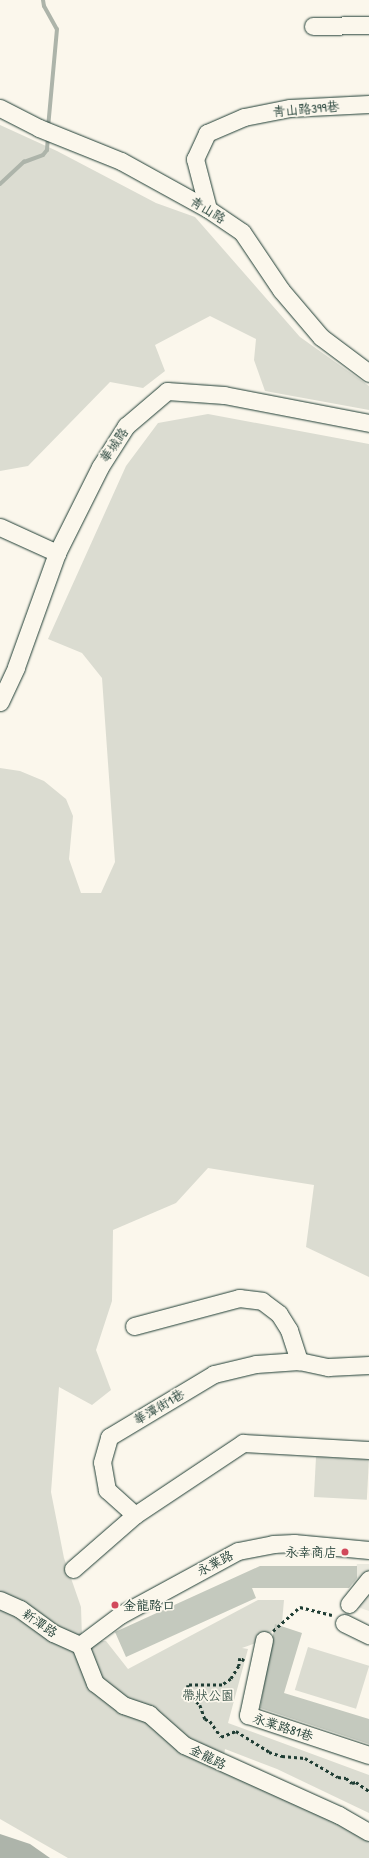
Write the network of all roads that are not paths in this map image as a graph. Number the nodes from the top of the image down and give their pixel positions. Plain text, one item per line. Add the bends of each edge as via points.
1 (369, 25) edge
2 (313, 26) dead end
3 (369, 104) edge
4 (0, 108) edge
5 (208, 209) junction
6 (369, 372) edge
7 (369, 423) edge
8 (0, 527) edge
9 (57, 553) junction
10 (0, 702) edge
11 (134, 1326) dead end
12 (299, 1361) junction
13 (369, 1365) edge
14 (369, 1450) edge
15 (135, 1515) junction
16 (369, 1550) edge
17 (73, 1569) dead end
18 (369, 1579) edge
19 (0, 1600) edge
20 (349, 1604) dead end
21 (344, 1623) road end
22 (369, 1635) edge
23 (264, 1640) road end
24 (80, 1645) junction
25 (369, 1755) edge
26 (369, 1832) edge

1 - 2 street
3 - 5 street, 青山路399巷 via 290,108 244,117 207,134 195,159
4 - 5 street, 青山路 via 38,128 121,161
5 - 6 street, 青山路 via 242,232 281,290 321,337
7 - 9 street, 華城路 via 224,395 167,391 126,426 100,467
8 - 9 street
9 - 10 street, 華城路 via 16,667
11 - 12 street via 239,1298 262,1301 279,1314 289,1330
12 - 13 street, 華潭街1巷 via 328,1367
12 - 15 street, 華潭街1巷 via 256,1364 214,1374 109,1437 102,1462 107,1490
14 - 15 street via 243,1443
15 - 17 street
16 - 24 street, 永業路 via 294,1543 238,1551 120,1615
18 - 20 street
19 - 24 street, 新潭路 via 20,1609 53,1633
21 - 22 street
23 - 25 street, 永業路81巷 via 248,1715
24 - 26 street, 金龍路 via 95,1683 123,1705 149,1714 184,1746 339,1815

